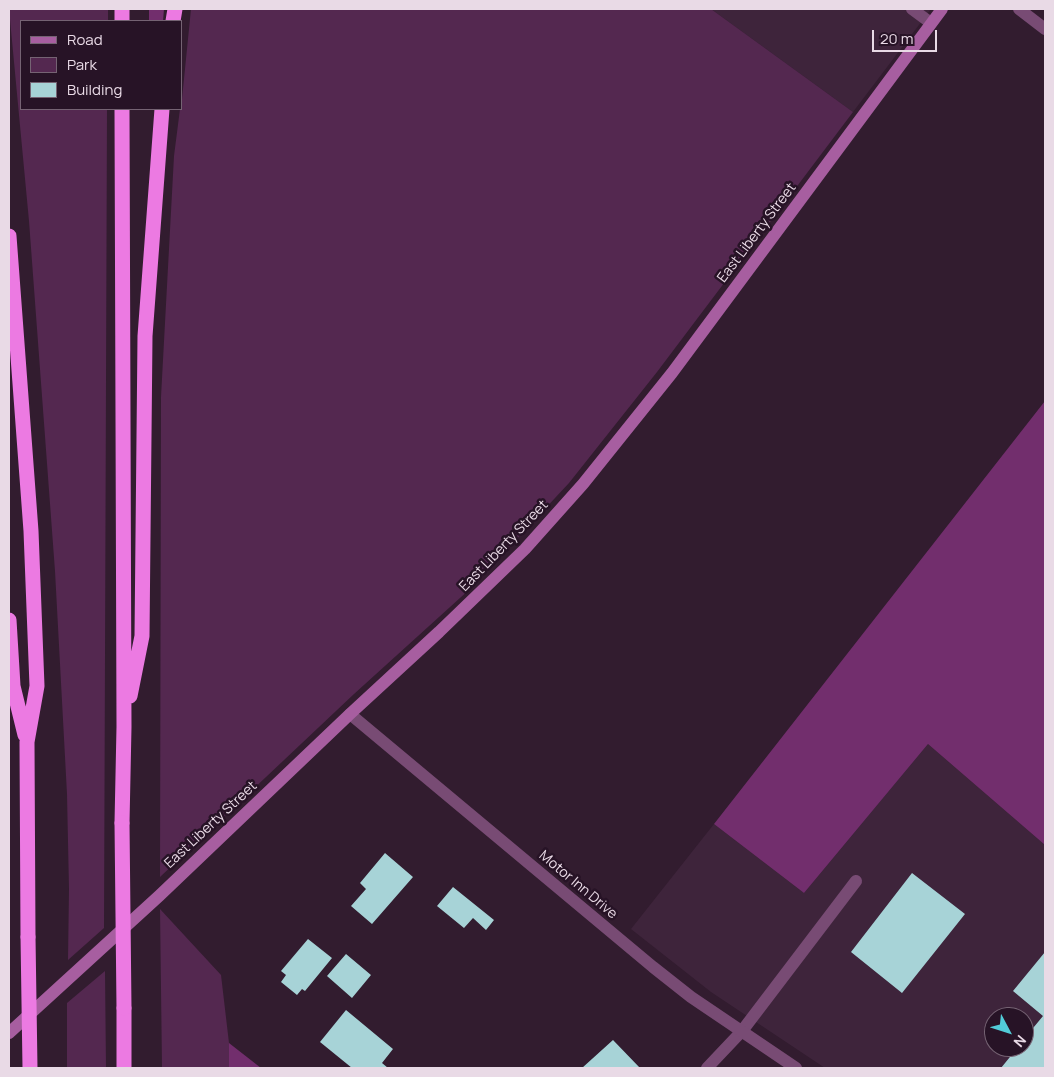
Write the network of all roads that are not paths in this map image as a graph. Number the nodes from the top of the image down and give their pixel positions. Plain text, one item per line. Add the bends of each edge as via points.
1 (912, 9) edge
2 (942, 9) edge
3 (1019, 9) edge
4 (931, 23) junction
5 (1045, 29) edge
6 (122, 110) edge
7 (162, 110) edge
8 (9, 236) edge
9 (9, 620) edge
10 (350, 714) junction
11 (124, 727) junction
12 (27, 742) junction
13 (856, 881) dead end
14 (742, 1031) junction
15 (9, 1033) edge
16 (792, 1067) edge
17 (30, 1068) edge
18 (124, 1068) edge
19 (707, 1068) edge

1 - 4 street
2 - 4 street, East Liberty Street
3 - 5 street
4 - 10 street, East Liberty Street via 672,373 583,484 525,549
6 - 11 highway
7 - 11 highway via 145,336 142,636
8 - 12 highway via 31,531 37,686
9 - 12 highway via 13,686
10 - 14 street, Motor Inn Drive via 652,967
10 - 15 street, East Liberty Street
11 - 18 highway, bridge
12 - 17 highway, bridge
13 - 14 street
14 - 16 street, Motor Inn Drive
14 - 19 street

